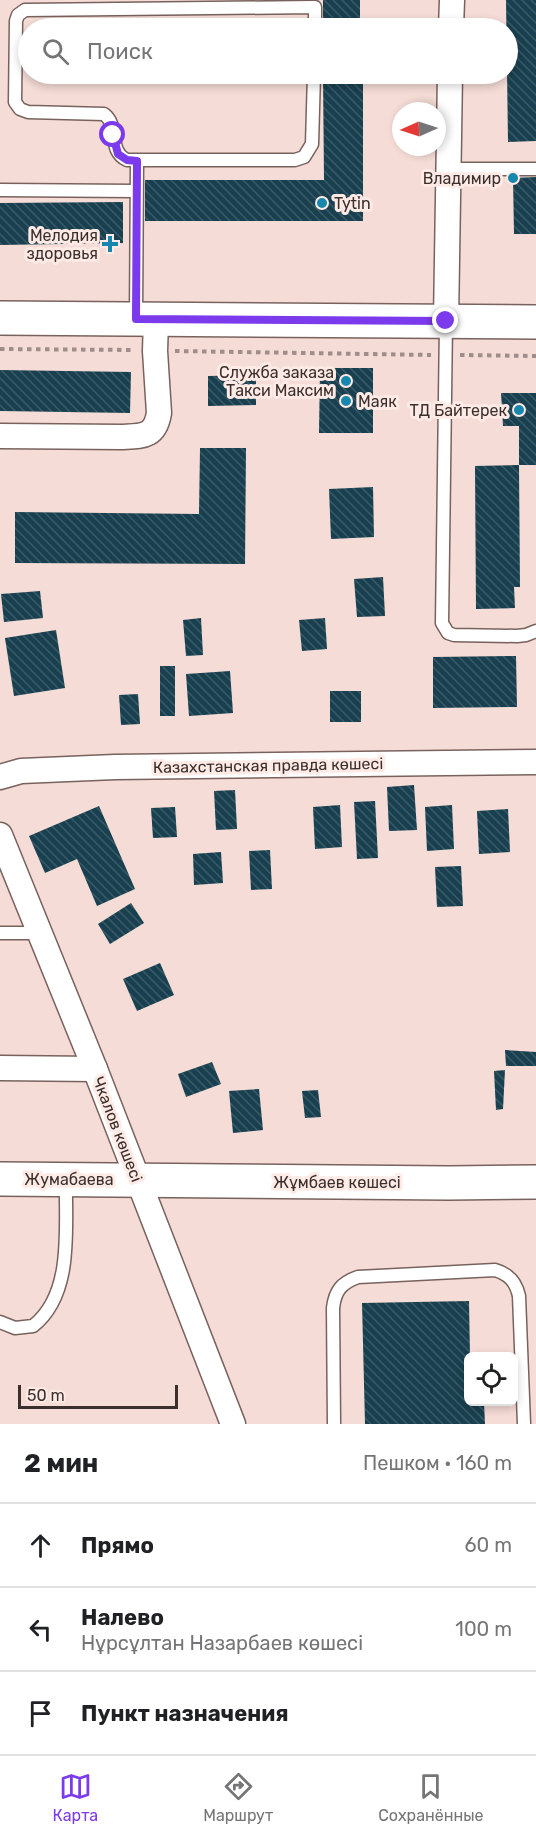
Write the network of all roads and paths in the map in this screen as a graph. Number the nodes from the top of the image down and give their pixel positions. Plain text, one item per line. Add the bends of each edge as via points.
1 (452, 0) edge
2 (315, 4) edge
3 (451, 18) edge
4 (314, 84) edge
5 (450, 84) edge
6 (137, 161) junction
7 (449, 169) junction
8 (536, 169) edge
9 (0, 190) edge
10 (136, 191) junction
11 (0, 318) edge
12 (446, 321) junction
13 (536, 322) edge
14 (149, 330) junction
15 (0, 349) edge
16 (446, 355) junction
17 (536, 356) edge
18 (0, 436) edge
19 (536, 631) edge
20 (536, 762) edge
21 (0, 777) edge
22 (0, 836) edge
23 (0, 933) edge
24 (40, 933) junction
25 (0, 1068) edge
26 (95, 1069) junction
27 (0, 1179) edge
28 (66, 1179) junction
29 (138, 1179) junction
30 (536, 1182) edge
31 (0, 1322) edge
32 (233, 1424) edge
33 (334, 1424) edge
34 (524, 1424) edge

1 - 3 street
2 - 6 lane via 22,12 16,21 17,106 28,112 104,114 111,122 118,154
4 - 6 lane via 312,144 304,157 286,161
5 - 7 street
6 - 10 lane
7 - 8 lane
7 - 12 street
9 - 10 lane
10 - 14 lane
11 - 14 main road
12 - 13 main road
12 - 14 main road
12 - 16 lane
14 - 15 path
14 - 16 path
14 - 18 street via 159,413 149,434
16 - 17 path
16 - 19 lane via 442,623 454,635 518,636
20 - 21 street, Казахстанская правда көшесі via 116,767 21,771
22 - 24 street, Чкалов көшесі
23 - 24 lane
24 - 26 street, Чкалов көшесі
25 - 26 street
26 - 29 street, Чкалов көшесі
27 - 28 main road, Жумабаева
28 - 29 main road, Жумабаева
28 - 31 lane via 65,1250 54,1299 33,1326 15,1328
29 - 30 main road, Жұмбаев көшесі
29 - 32 street, Чкалов көшесі
33 - 34 lane via 333,1308 339,1288 358,1277 495,1270 511,1279 519,1296

